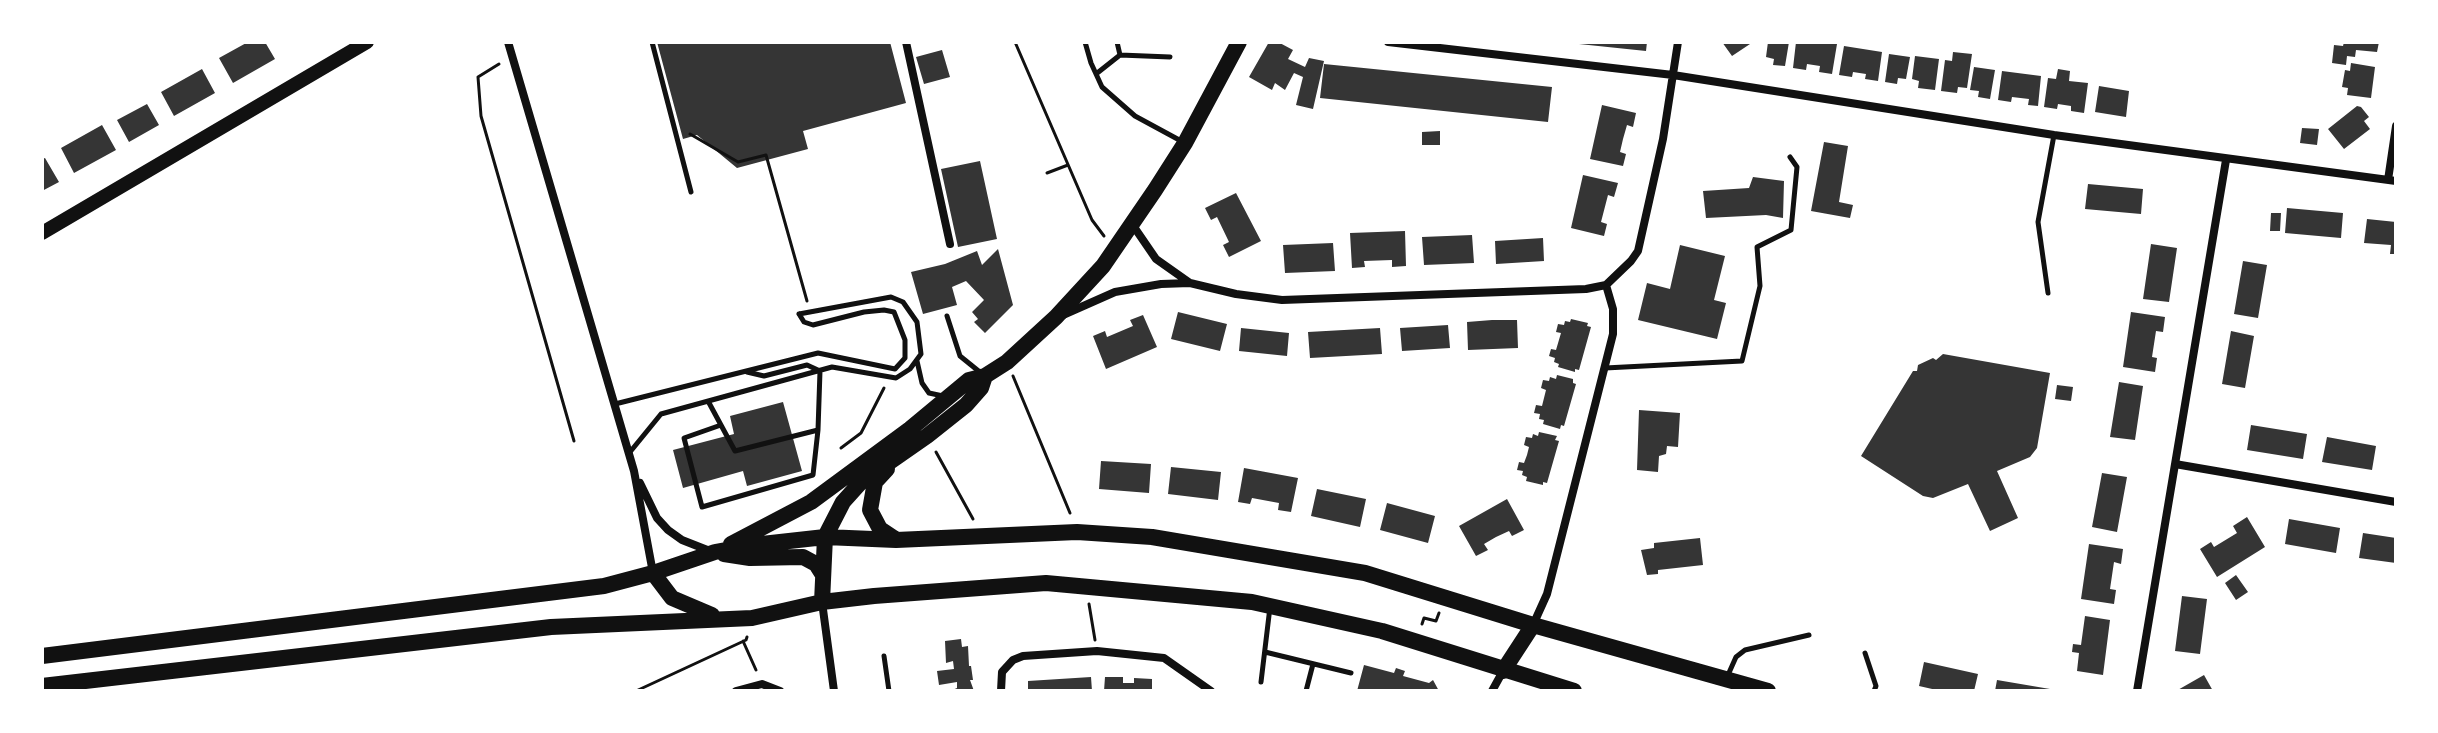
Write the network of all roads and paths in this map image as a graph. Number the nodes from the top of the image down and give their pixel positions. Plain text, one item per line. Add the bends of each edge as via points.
1 (367, 42) edge
2 (508, 42) edge
3 (652, 42) edge
4 (906, 42) edge
5 (1015, 42) edge
6 (1085, 42) edge
7 (1117, 42) edge
8 (1239, 42) edge
9 (1388, 42) edge
10 (1678, 42) edge
11 (1120, 55) junction
12 (512, 56) junction
13 (1170, 57) dead end
14 (1096, 75) junction
15 (1673, 75) junction
16 (2396, 126) edge
17 (685, 132) dead end
18 (2054, 135) junction
19 (1185, 143) junction
20 (1790, 157) dead end
21 (2226, 160) junction
22 (1068, 165) junction
23 (1047, 173) dead end
24 (2392, 181) edge
25 (691, 192) dead end
26 (1132, 224) junction
27 (42, 233) edge
28 (950, 244) dead end
29 (1114, 248) junction
30 (1190, 283) junction
31 (1606, 285) junction
32 (2048, 293) dead end
33 (811, 304) dead end
34 (947, 316) dead end
35 (1056, 317) junction
36 (917, 360) junction
37 (1007, 362) junction
38 (1605, 368) junction
39 (919, 370) junction
40 (820, 371) junction
41 (746, 372) junction
42 (985, 376) junction
43 (950, 396) junction
44 (708, 401) junction
45 (615, 404) junction
46 (721, 425) junction
47 (818, 430) junction
48 (927, 436) junction
49 (574, 441) dead end
50 (841, 448) dead end
51 (629, 453) junction
52 (899, 456) junction
53 (2175, 464) junction
54 (634, 471) junction
55 (2396, 502) edge
56 (1077, 532) junction
57 (825, 537) junction
58 (982, 537) junction
59 (896, 540) junction
60 (715, 552) junction
61 (653, 573) junction
62 (823, 575) junction
63 (1087, 587) junction
64 (1444, 598) junction
65 (822, 602) junction
66 (1270, 606) junction
67 (752, 618) junction
68 (724, 619) junction
69 (1533, 625) junction
70 (1809, 635) dead end
71 (743, 641) junction
72 (1416, 643) junction
73 (1097, 651) junction
74 (1265, 652) junction
75 (1865, 653) dead end
76 (42, 656) edge
77 (884, 656) dead end
78 (1313, 664) junction
79 (1503, 671) junction
80 (1351, 673) dead end
81 (1726, 679) junction
82 (1261, 682) dead end
83 (762, 684) junction
84 (42, 686) edge
85 (636, 691) edge
86 (736, 691) edge
87 (780, 691) edge
88 (834, 691) edge
89 (889, 691) edge
90 (1001, 691) edge
91 (1211, 691) edge
92 (1306, 691) edge
93 (1492, 691) edge
94 (1574, 691) edge
95 (1768, 691) edge
96 (1874, 691) edge
97 (2137, 691) edge

1 - 27 street
2 - 12 street
3 - 25 lane
4 - 28 street
5 - 22 path
6 - 14 lane
7 - 11 lane
8 - 19 main road
9 - 15 street
10 - 15 street
11 - 13 lane
11 - 14 lane
12 - 45 street
12 - 49 path via 478,77 481,116
14 - 19 lane via 1135,116
15 - 18 street
15 - 31 street via 1638,251
16 - 24 street
17 - 33 path via 738,162 766,155
18 - 21 street
18 - 32 lane via 2038,222
19 - 26 main road
20 - 38 lane via 1797,167 1791,230 1757,247 1760,286 1742,361
21 - 24 street
21 - 53 street
22 - 23 path
22 - 29 path via 1092,220
26 - 29 main road
26 - 30 street via 1156,259
29 - 35 main road
30 - 31 street via 1282,300
30 - 35 street via 1115,292
31 - 38 street via 1613,334
34 - 42 lane via 960,356
35 - 37 main road
36 - 39 lane
36 - 40 lane via 896,378 832,367
36 - 41 lane via 917,322 903,302 891,297 799,314 813,325 864,312 894,312 905,340 905,358 895,369 818,353
37 - 42 main road
37 - 56 path
38 - 69 street via 1547,594
39 - 43 lane via 929,393
39 - 50 path via 882,389 861,433
40 - 41 lane via 807,365 764,376
40 - 44 lane
40 - 47 lane
41 - 45 lane
42 - 43 main road via 969,380
42 - 48 main road via 966,405
43 - 60 main road via 811,502
44 - 46 lane
44 - 51 lane via 661,414
45 - 51 street
46 - 47 lane via 735,451
46 - 47 lane via 684,438 702,507 813,475
48 - 52 main road
48 - 58 path
51 - 54 street
52 - 57 main road via 852,491
52 - 59 main road via 875,482 870,510 880,529
53 - 55 street
53 - 97 street
54 - 60 street via 668,530
54 - 61 street
56 - 58 main road
56 - 64 main road via 1152,537 1365,573
57 - 59 main road
57 - 60 main road
57 - 62 main road
58 - 59 main road
60 - 61 main road
60 - 62 main road via 750,558 803,557
61 - 68 main road via 672,598
61 - 76 main road via 604,586
62 - 65 main road
63 - 65 main road via 979,586
63 - 66 main road
63 - 73 path
64 - 69 main road
64 - 72 path via 1436,621 1424,618
65 - 67 main road
65 - 88 street
66 - 72 main road
66 - 74 lane
67 - 68 main road
67 - 71 path
68 - 84 main road via 551,627
69 - 79 main road
69 - 81 main road
70 - 81 lane via 1745,650
71 - 83 path
71 - 85 path
72 - 79 main road
73 - 90 street via 1013,660 1002,672
73 - 91 street via 1164,658
74 - 78 lane
74 - 82 lane
75 - 96 lane
77 - 89 lane
78 - 80 lane
78 - 92 lane
79 - 93 street
79 - 94 main road
81 - 95 main road
83 - 86 street
83 - 87 street

